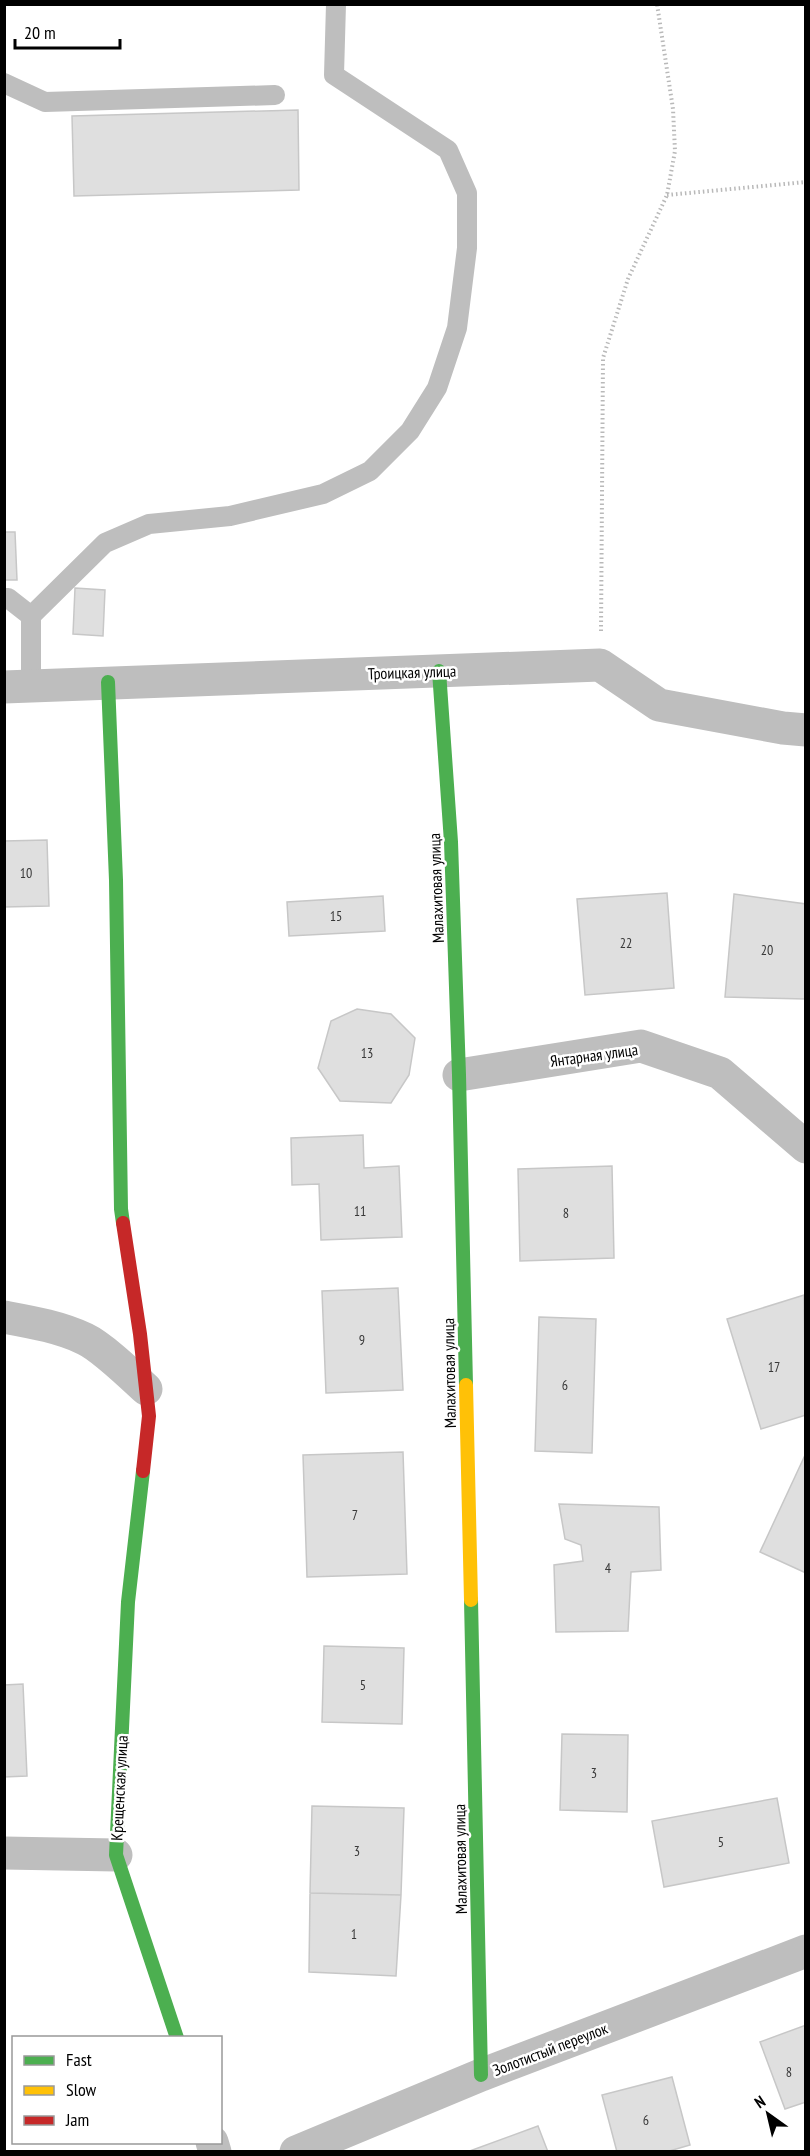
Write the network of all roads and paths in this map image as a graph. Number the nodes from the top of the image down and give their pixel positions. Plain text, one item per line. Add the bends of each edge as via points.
1 (336, 4) edge
2 (657, 4) edge
3 (4, 83) edge
4 (275, 95) dead end
5 (806, 182) edge
6 (667, 195) junction
7 (4, 598) edge
8 (31, 616) junction
9 (600, 665) junction
10 (439, 671) junction
11 (108, 682) junction
12 (18, 686) edge
13 (806, 730) edge
14 (459, 1075) junction
15 (806, 1147) edge
16 (4, 1317) edge
17 (146, 1389) junction
18 (4, 1853) edge
19 (116, 1855) junction
20 (806, 1951) edge
21 (177, 2036) edge
22 (481, 2075) junction
23 (296, 2151) edge

1 - 8 lane via 334,75 448,150 467,193 467,248 457,328 437,388 410,431 370,471 323,494 230,516 149,524 105,543
2 - 6 path via 673,109 675,151
3 - 4 lane via 45,102
5 - 6 path
6 - 9 path via 628,279 603,358
7 - 8 lane
8 - 12 lane
9 - 10 street, Троицкая улица
9 - 13 street via 659,705
10 - 11 street, Троицкая улица
10 - 14 street, Малахитовая улица via 451,842
11 - 12 street, Троицкая улица
11 - 17 street, Крещенская улица via 116,880 121,1209
14 - 15 street, Янтарная улица via 641,1046 720,1072
14 - 22 street, Малахитовая улица
16 - 17 street via 86,1339
17 - 19 street, Крещенская улица via 149,1416 128,1602
18 - 19 street
19 - 21 street, Крещенская улица
20 - 22 street, Золотистый переулок
22 - 23 street, Золотистый переулок

